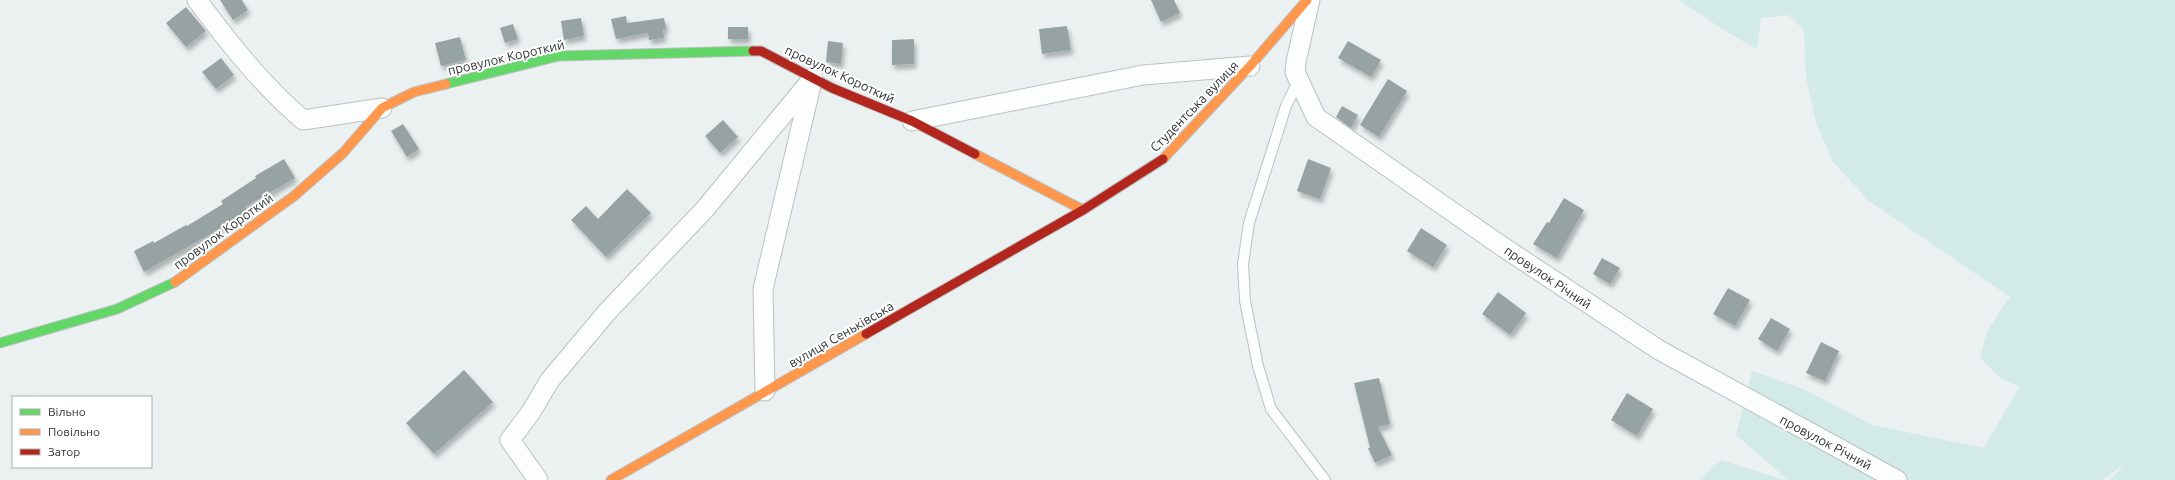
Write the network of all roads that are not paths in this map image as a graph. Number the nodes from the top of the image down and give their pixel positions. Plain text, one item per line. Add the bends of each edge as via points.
1 (197, 0) edge
2 (1309, 0) edge
3 (1250, 66) junction
4 (813, 78) junction
5 (1299, 80) junction
6 (382, 108) junction
7 (912, 120) junction
8 (1083, 210) junction
9 (0, 343) edge
10 (766, 391) junction
11 (538, 480) edge
12 (611, 480) edge
13 (1325, 480) edge
14 (1897, 480) edge

1 - 6 street via 217,28 274,95 303,120
2 - 3 street, Студентська вулиця
2 - 5 street, провулок Рiчний via 1296,62 1295,72
3 - 7 street via 1143,75
3 - 8 street, Студентська вулиця via 1162,160
4 - 6 street, провулок Короткий via 761,51 559,56 414,92
4 - 7 street, провулок Короткий
4 - 10 street via 763,290
4 - 11 street via 705,209 607,312 550,380 510,440
5 - 13 lane via 1286,106 1249,223 1243,264 1245,302 1258,366 1271,409
5 - 14 street, провулок Рiчний via 1316,117 1503,247 1659,350
6 - 9 street, провулок Короткий via 343,153 294,196 173,283 117,309
7 - 8 street, провулок Короткий
8 - 10 street, вулиця Сенькiвська
10 - 12 street, вулиця Сенькiвська

